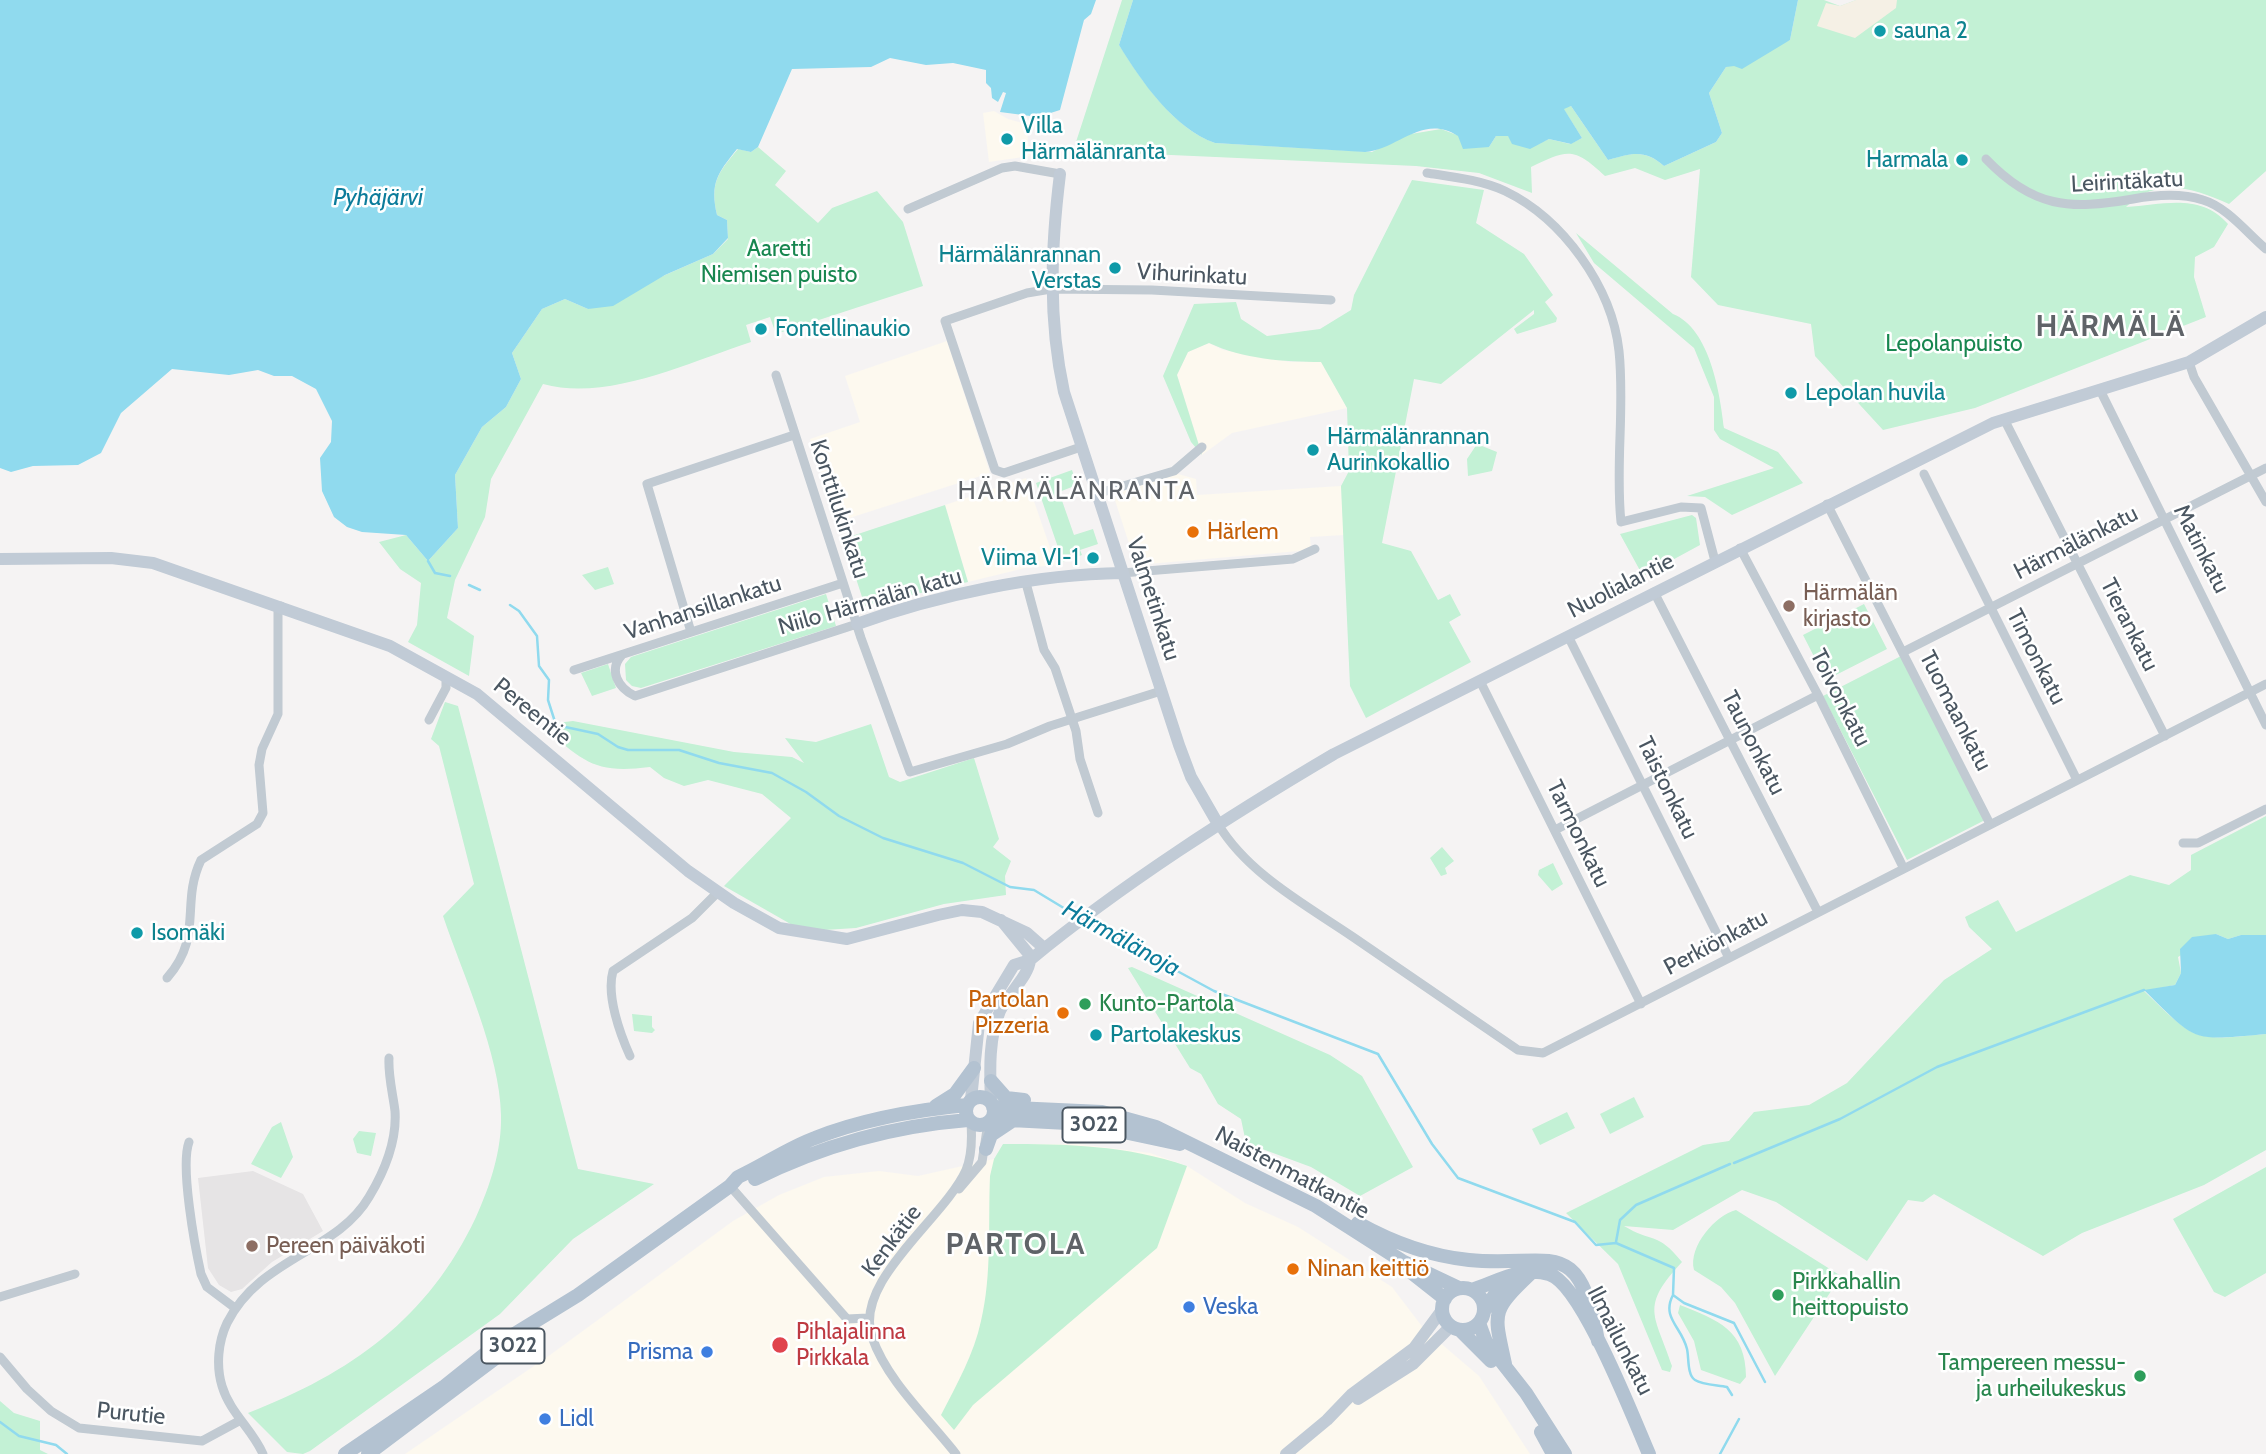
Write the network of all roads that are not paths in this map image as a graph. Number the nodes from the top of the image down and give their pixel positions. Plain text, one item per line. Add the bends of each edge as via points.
1 (1986, 159) dead end
2 (1427, 173) dead end
3 (1060, 174) joint
4 (908, 209) dead end
5 (2266, 249) edge
6 (1051, 289) junction
7 (1331, 300) dead end
8 (2266, 317) edge
9 (2189, 362) junction
10 (776, 375) dead end
11 (2100, 390) junction
12 (2004, 419) junction
13 (794, 435) junction
14 (1081, 447) junction
15 (1202, 447) dead end
16 (2266, 468) edge
17 (1924, 474) dead end
18 (2251, 477) junction
19 (1096, 494) junction
20 (2266, 502) edge
21 (1827, 504) junction
22 (2165, 520) junction
23 (1740, 548) junction
24 (1315, 549) dead end
25 (0, 559) edge
26 (1715, 561) junction
27 (2077, 565) junction
28 (1122, 573) junction
29 (843, 583) junction
30 (1026, 583) junction
31 (1654, 592) junction
32 (281, 606) junction
33 (1990, 608) junction
34 (857, 624) junction
35 (691, 632) junction
36 (1568, 636) junction
37 (1903, 652) junction
38 (622, 655) junction
39 (574, 670) dead end
40 (446, 678) junction
41 (1480, 681) junction
42 (2266, 684) edge
43 (1161, 691) junction
44 (2250, 692) junction
45 (1818, 695) junction
46 (1072, 719) junction
47 (429, 720) dead end
48 (2266, 725) edge
49 (2165, 736) junction
50 (1729, 739) junction
51 (2077, 780) junction
52 (1644, 785) junction
53 (2266, 809) edge
54 (1097, 813) dead end
55 (1218, 824) junction
56 (1990, 824) junction
57 (1555, 830) junction
58 (2183, 843) dead end
59 (1903, 867) junction
60 (718, 892) junction
61 (1818, 912) junction
62 (1001, 920) junction
63 (1044, 948) junction
64 (1729, 958) junction
65 (1031, 959) junction
66 (167, 978) dead end
67 (1641, 1004) junction
68 (630, 1056) dead end
69 (389, 1058) dead end
70 (974, 1068) junction
71 (991, 1081) junction
72 (932, 1108) junction
73 (1048, 1108) junction
74 (991, 1113) junction
75 (970, 1116) junction
76 (1014, 1120) junction
77 (189, 1142) dead end
78 (1195, 1147) junction
79 (986, 1149) junction
80 (730, 1186) junction
81 (952, 1194) junction
82 (1330, 1214) junction
83 (1402, 1261) junction
84 (75, 1274) dead end
85 (1530, 1274) junction
86 (1466, 1289) junction
87 (0, 1297) edge
88 (1444, 1305) junction
89 (235, 1308) junction
90 (1482, 1317) junction
91 (869, 1318) junction
92 (1455, 1328) junction
93 (1598, 1341) junction
94 (0, 1357) edge
95 (1506, 1367) junction
96 (444, 1391) junction
97 (1336, 1412) junction
98 (239, 1420) junction
99 (264, 1452) edge
100 (345, 1454) edge
101 (368, 1454) edge
102 (956, 1454) edge
103 (1286, 1454) edge
104 (1553, 1454) edge
105 (1565, 1454) edge
106 (1649, 1454) edge

1 - 5 street, Leirintäkatu via 2021,188 2064,205 2152,196 2204,200
2 - 26 street via 1488,184 1529,204 1564,237 1590,273 1610,313 1619,351 1621,522 1681,507 1701,508
3 - 4 street via 1002,168
3 - 6 street, Valmetinkatu
6 - 7 street, Vihurinkatu
6 - 14 street, Valmetinkatu via 1057,357
6 - 14 street, Vihurinkatu via 946,321 995,470 1004,473
8 - 9 street, Nuolialantie
9 - 11 street, Nuolialantie
9 - 18 street
10 - 13 street, Konttilukinkatu
11 - 12 street, Nuolialantie
11 - 22 street, Matinkatu
12 - 21 street, Nuolialantie
12 - 27 street, Tierankatu
13 - 29 street, Konttilukinkatu
13 - 35 street via 647,484
14 - 19 street, Valmetinkatu
15 - 19 street via 1174,471
16 - 18 street, Härmälänkatu
17 - 33 street, Timonkatu
18 - 20 street
18 - 22 street, Härmälänkatu
19 - 28 street, Valmetinkatu
21 - 23 street, Nuolialantie
21 - 37 street, Tuomaankatu
22 - 27 street, Härmälänkatu
22 - 44 street, Matinkatu
23 - 26 street, Nuolialantie
23 - 45 street, Toivonkatu
24 - 28 street via 1293,559
25 - 32 street, Pereentie via 135,560
26 - 31 street, Nuolialantie
27 - 33 street, Härmälänkatu
27 - 49 street, Tierankatu
28 - 30 street, Niilo Härmälän katu
28 - 43 street, Valmetinkatu
29 - 34 street, Konttilukinkatu
29 - 35 street, Vanhansillankatu
30 - 34 street, Niilo Härmälän katu
30 - 46 street via 1044,650
31 - 36 street, Nuolialantie
31 - 50 street, Taunonkatu
32 - 40 street, Pereentie via 390,646
32 - 66 street via 278,714 259,765 263,813 257,824 201,860 191,892 190,938
33 - 37 street, Härmälänkatu
33 - 51 street, Timonkatu
34 - 38 street, Niilo Härmälän katu via 635,696 622,688 615,672
34 - 46 street, Konttilukinkatu via 910,772 1007,744
35 - 38 street, Vanhansillankatu
36 - 41 street, Nuolialantie
36 - 52 street, Taistonkatu
37 - 56 street, Tuomaankatu
38 - 39 street, Vanhansillankatu
40 - 47 street via 446,688
40 - 60 street, Pereentie via 482,698
41 - 55 street, Nuolialantie via 1334,754
41 - 57 street, Tarmonkatu
42 - 44 street, Perkiönkatu
43 - 46 street
43 - 55 street, Valmetinkatu via 1191,777
44 - 48 street, Matinkatu
44 - 49 street, Perkiönkatu
45 - 50 street
45 - 59 street, Toivonkatu
46 - 54 street
49 - 51 street, Perkiönkatu
50 - 52 street
50 - 61 street, Taunonkatu
51 - 56 street, Perkiönkatu
52 - 57 street
52 - 64 street, Taistonkatu
53 - 58 street via 2198,843
55 - 63 street, Nuolialantie
55 - 67 street, Perkiönkatu via 1227,839 1267,877 1518,1050 1543,1053
56 - 59 street, Perkiönkatu
57 - 67 street, Tarmonkatu
59 - 61 street, Perkiönkatu
60 - 62 street, Pereentie via 779,928 833,938 868,935 962,911 982,912
60 - 68 street via 692,918 620,964 611,980
61 - 64 street, Perkiönkatu
62 - 63 street, Pereentie
62 - 65 street
63 - 65 street, Nuolialantie
64 - 67 street, Perkiönkatu
65 - 70 street, Nuolialantie via 1014,965 982,1015
65 - 71 street, Nuolialantie via 998,1017
69 - 89 street via 395,1130 368,1200 341,1227 267,1275
70 - 72 main road via 955,1094
70 - 75 street, Nuolialantie
71 - 73 main road via 1006,1098 1038,1101
71 - 74 street, Nuolialantie
72 - 75 main road
72 - 80 main road via 814,1138 738,1177
73 - 74 main road, Naistenmatkantie / 3022
73 - 78 main road, Naistenmatkantie / 3022 via 1130,1119
74 - 75 main road via 980,1125
74 - 75 main road via 980,1097
74 - 76 main road, Naistenmatkantie / 3022
74 - 79 street, Kenkätie
75 - 80 main road via 959,1127 910,1132 904,1127 813,1152
75 - 81 street, Kenkätie via 967,1166
76 - 78 main road, Naistenmatkantie / 3022 via 1086,1124
76 - 79 main road via 998,1128
77 - 89 street via 187,1174 201,1274 207,1287
78 - 82 main road, Naistenmatkantie / 3022
79 - 81 street, Kenkätie via 978,1169
80 - 91 street via 847,1319
80 - 96 main road via 575,1297 495,1346
81 - 91 street, Kenkätie via 884,1277
82 - 83 main road, Naistenmatkantie / 3022
82 - 93 main road via 1434,1254 1560,1263 1587,1293
83 - 86 main road, Naistenmatkantie / 3022
83 - 88 main road, Naistenmatkantie / 3022
84 - 87 street
85 - 86 main road, Ilmailunkatu via 1507,1275
85 - 90 main road via 1503,1286
85 - 93 main road, Ilmailunkatu via 1549,1274 1564,1284
85 - 95 main road via 1507,1296 1497,1317 1496,1333
86 - 88 main road, Ilmailunkatu
86 - 90 main road via 1482,1298
88 - 92 main road, 3022
88 - 97 street via 1414,1348 1352,1394
89 - 98 street via 222,1336 219,1362 224,1392
90 - 92 main road
90 - 95 main road via 1486,1342
91 - 102 street via 872,1339 885,1363
92 - 97 street via 1402,1372
92 - 104 main road, 3022 via 1514,1388
93 - 106 main road, Ilmailunkatu
94 - 98 street, Purutie via 51,1411 79,1428 202,1441
95 - 105 main road
96 - 100 main road
96 - 101 main road via 427,1412
97 - 103 street
98 - 99 street

